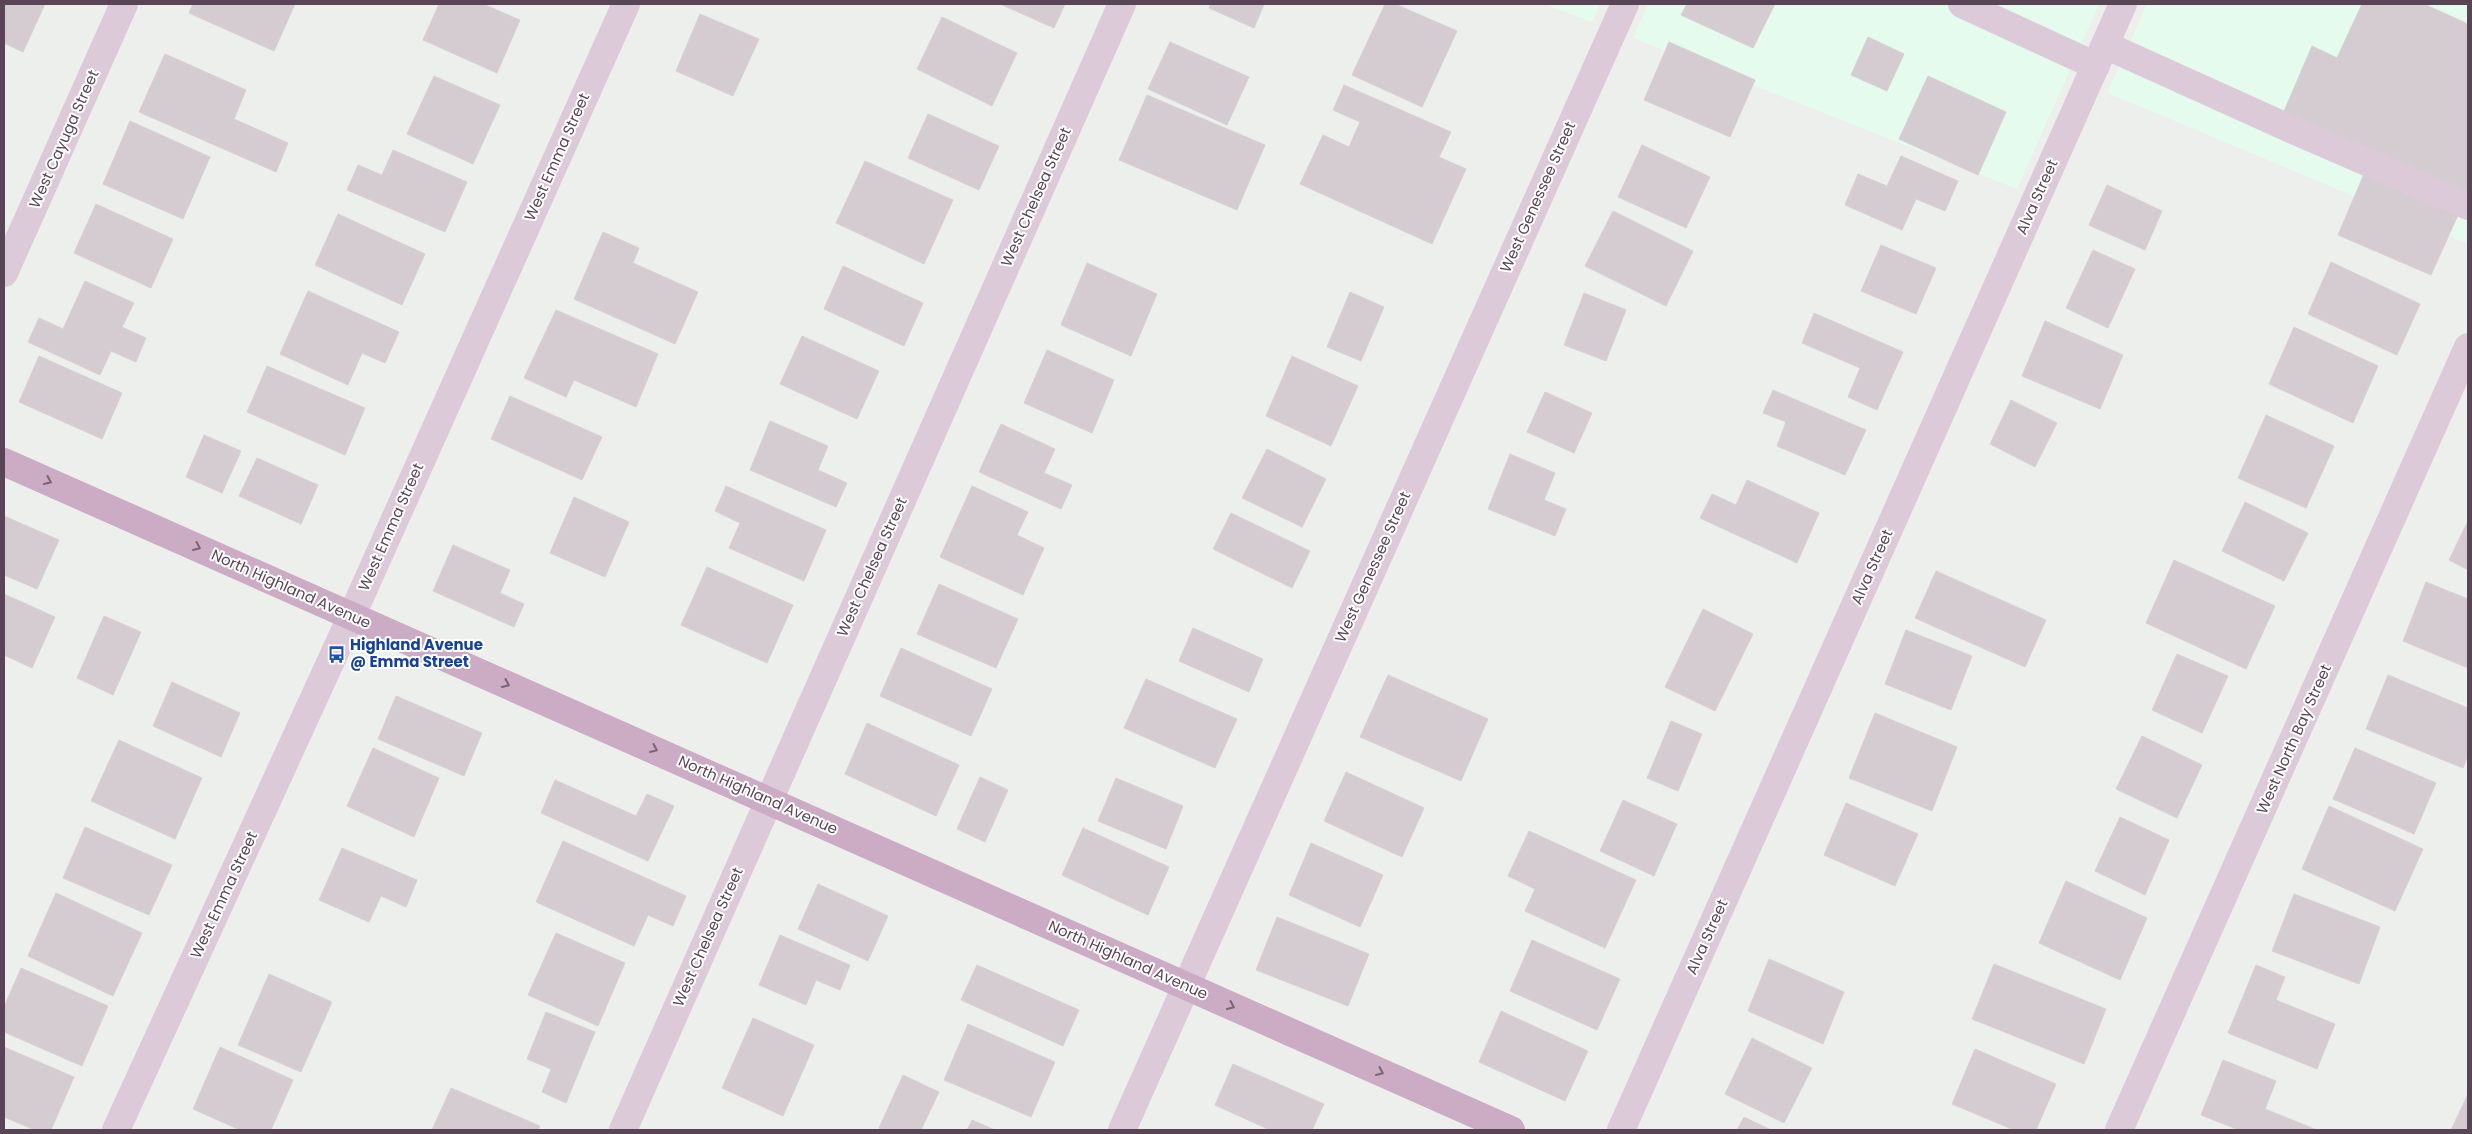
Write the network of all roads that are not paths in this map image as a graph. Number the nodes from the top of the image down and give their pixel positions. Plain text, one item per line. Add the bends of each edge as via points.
1 (124, 4) edge
2 (626, 4) edge
3 (1122, 4) edge
4 (1624, 4) edge
5 (1962, 4) edge
6 (2123, 4) edge
7 (2100, 55) junction
8 (2468, 206) edge
9 (4, 273) edge
10 (2468, 347) edge
11 (4, 462) edge
12 (352, 615) junction
13 (768, 800) junction
14 (1186, 986) junction
15 (116, 1130) edge
16 (623, 1130) edge
17 (1122, 1130) edge
18 (1511, 1130) edge
19 (1621, 1130) edge
20 (2119, 1130) edge

1 - 9 street, West Cayuga Street
2 - 12 street, West Emma Street
3 - 13 street, West Chelsea Street
4 - 14 street, West Genessee Street
5 - 7 street
6 - 7 street, Alva Street
7 - 8 street via 2293,130
7 - 19 street, Alva Street
10 - 20 street, West North Bay Street
11 -> 12 main road, North Highland Avenue
12 -> 13 main road, North Highland Avenue
12 - 15 street, West Emma Street
13 - 14 main road, North Highland Avenue
13 - 16 street, West Chelsea Street
14 - 17 street, West Genessee Street
14 -> 18 main road, North Highland Avenue

